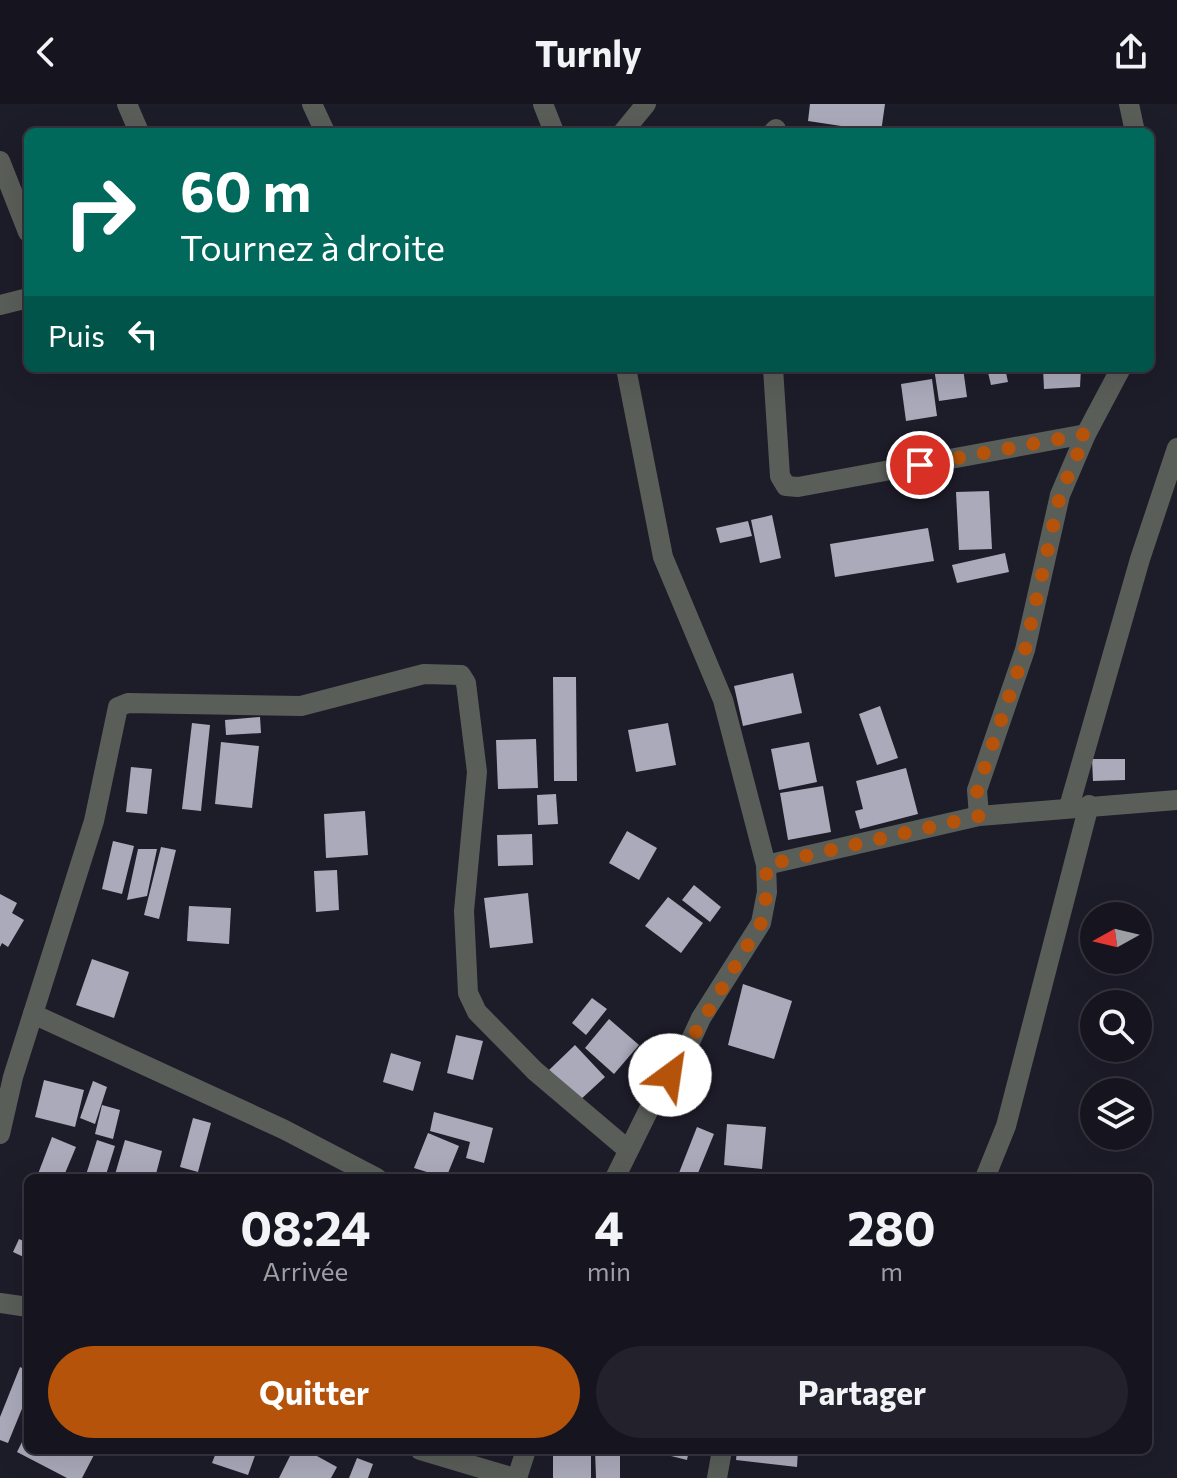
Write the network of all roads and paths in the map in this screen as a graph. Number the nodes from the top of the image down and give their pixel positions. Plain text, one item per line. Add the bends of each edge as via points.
1 (127, 104) edge
2 (312, 104) edge
3 (543, 104) edge
4 (646, 104) edge
5 (1129, 104) edge
6 (137, 128) edge
7 (323, 128) edge
8 (552, 128) edge
9 (626, 128) edge
10 (1134, 128) edge
11 (0, 161) edge
12 (24, 222) edge
13 (24, 299) edge
14 (0, 305) edge
15 (627, 372) edge
16 (773, 372) edge
17 (1119, 372) edge
18 (1086, 434) junction
19 (1177, 448) edge
20 (1177, 800) edge
21 (1079, 806) junction
22 (979, 816) junction
23 (766, 865) junction
24 (33, 1014) junction
25 (0, 1134) edge
26 (627, 1149) junction
27 (369, 1174) edge
28 (617, 1174) edge
29 (987, 1174) edge
30 (0, 1303) edge
31 (24, 1306) edge
32 (434, 1454) edge
33 (524, 1454) edge
34 (721, 1454) edge
35 (515, 1478) edge
36 (717, 1478) edge

1 - 6 street
2 - 7 street
3 - 8 street
4 - 9 street
5 - 10 street
11 - 12 street
13 - 14 street
15 - 23 street via 663,557 723,700
16 - 18 street via 780,476 786,486
17 - 18 street
18 - 22 street via 1060,495 1025,650 977,790
19 - 21 street via 1140,559
20 - 21 street
21 - 22 street
21 - 29 street via 1006,1126
22 - 23 street
23 - 26 street via 761,923
24 - 25 street
24 - 26 street via 94,821 118,707 301,706 424,674 461,675 477,764 464,911 468,993 477,1012 535,1071
24 - 27 street
26 - 28 street
30 - 31 street
32 - 35 street
33 - 35 street
34 - 36 street

